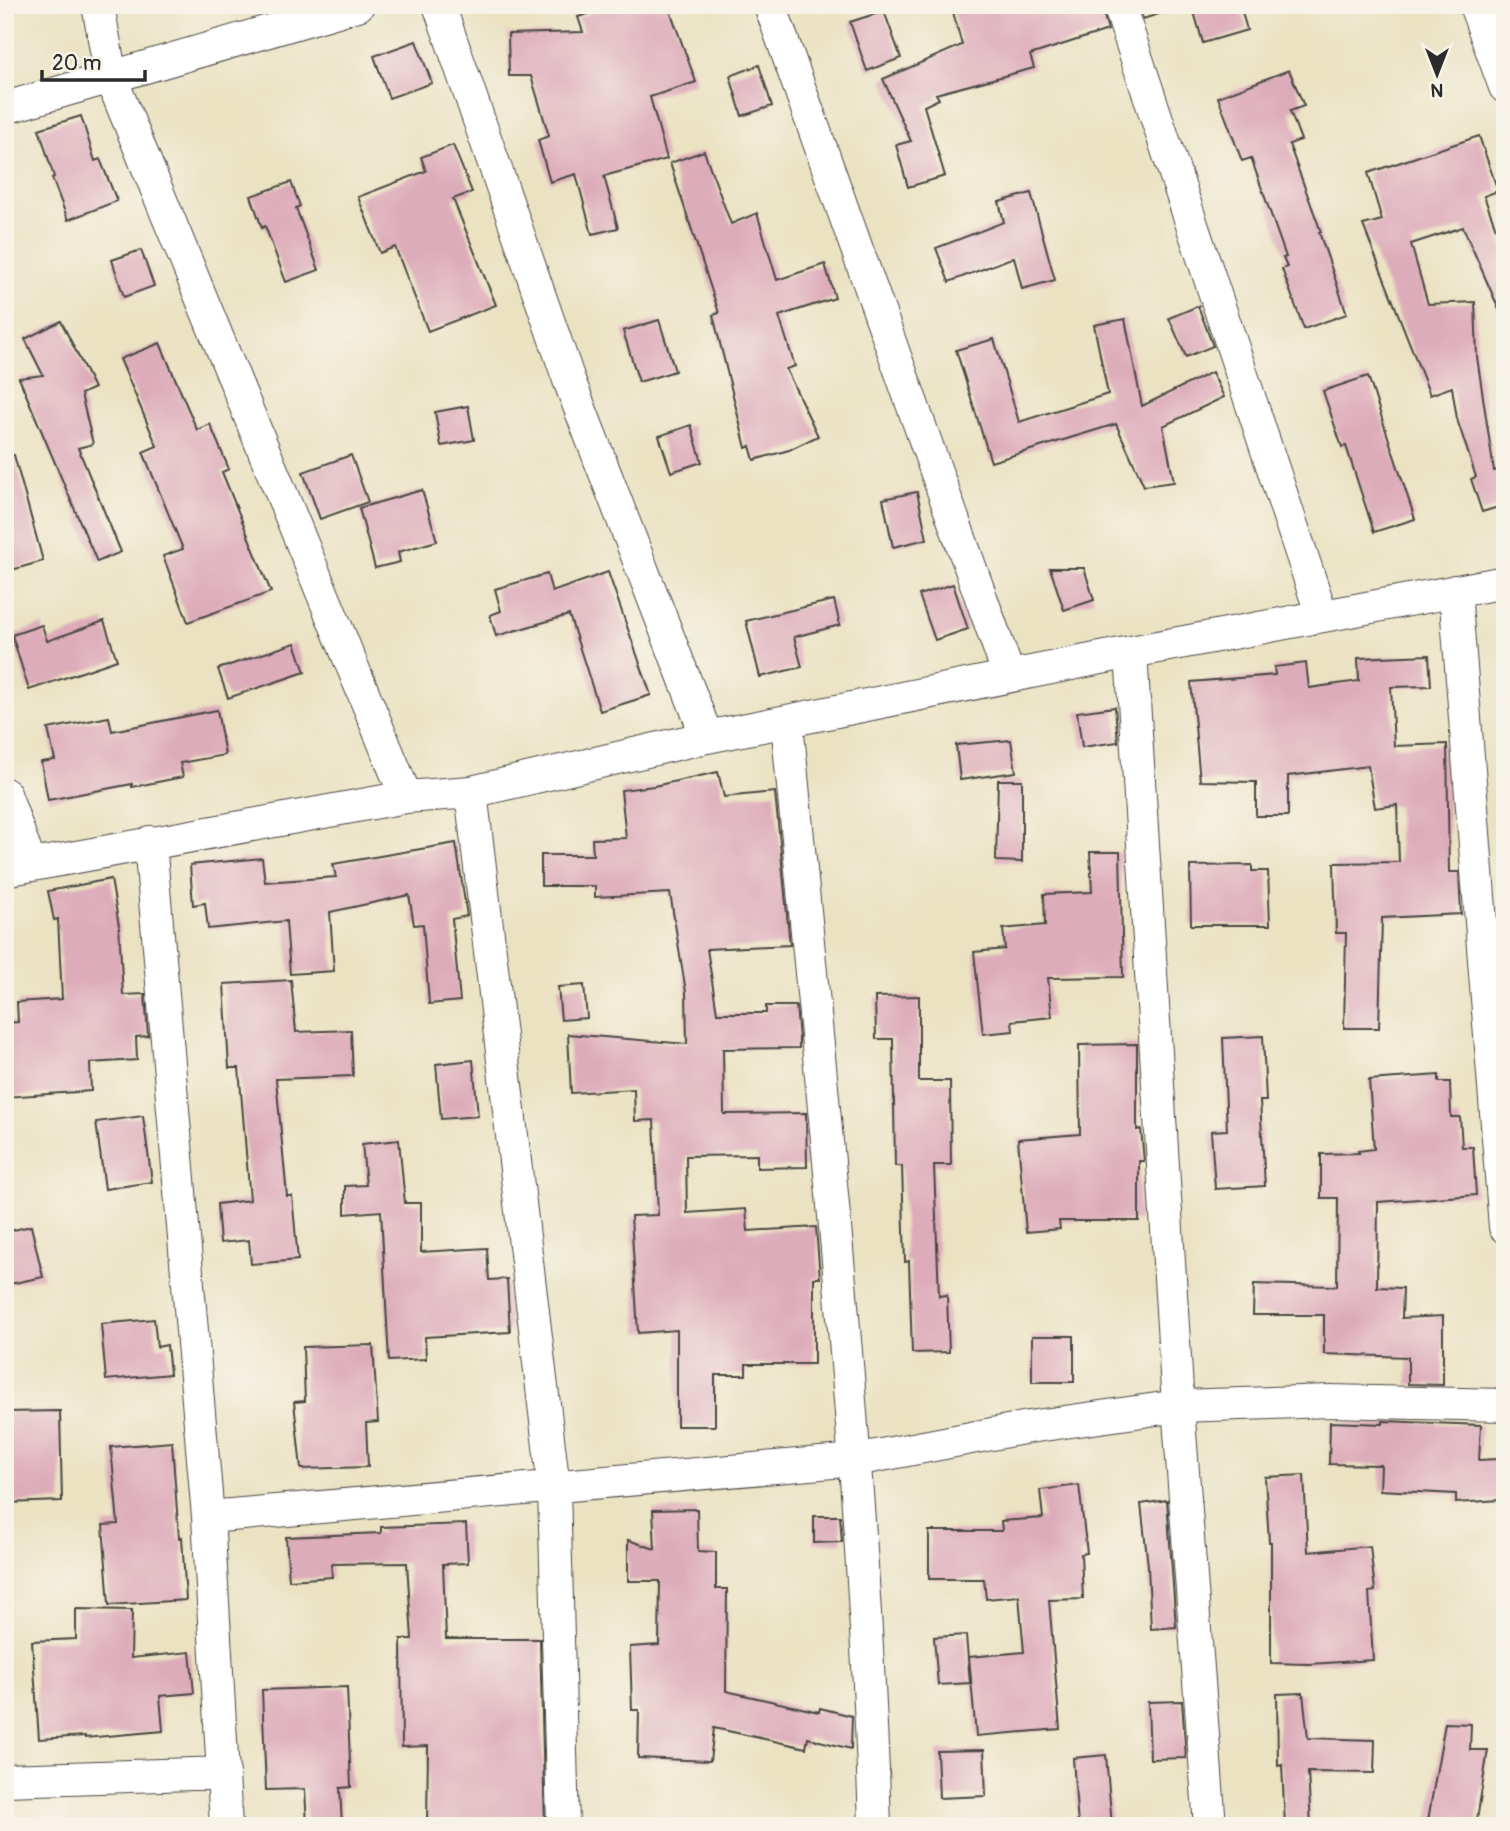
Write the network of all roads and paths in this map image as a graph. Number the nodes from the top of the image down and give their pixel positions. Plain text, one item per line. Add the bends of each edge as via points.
1 (98, 5) edge
2 (358, 5) edge
3 (439, 5) edge
4 (770, 5) edge
5 (1119, 5) edge
6 (1475, 5) edge
7 (111, 78) junction
8 (1505, 87) edge
9 (5, 108) edge
10 (1505, 582) edge
11 (1455, 591) junction
12 (1322, 615) junction
13 (1131, 652) junction
14 (1009, 676) junction
15 (787, 722) junction
16 (707, 737) junction
17 (471, 792) junction
18 (5, 794) edge
19 (406, 797) junction
20 (150, 842) junction
21 (18, 867) edge
22 (1505, 1227) edge
23 (1505, 1405) edge
24 (1178, 1406) junction
25 (855, 1460) junction
26 (554, 1488) junction
27 (208, 1517) junction
28 (224, 1773) junction
29 (5, 1780) edge
30 (226, 1826) edge
31 (563, 1826) edge
32 (876, 1826) edge
33 (1210, 1826) edge

1 - 7 street
2 - 7 street
3 - 16 street via 569,380
4 - 14 street
5 - 12 street
6 - 8 street
7 - 9 street
7 - 19 street
10 - 11 street
11 - 12 street
11 - 22 street
12 - 13 street
13 - 14 street
13 - 24 street
14 - 15 street
15 - 16 street
15 - 25 street
16 - 17 street
17 - 19 street
17 - 26 street
18 - 21 street
19 - 20 street
20 - 21 street
20 - 27 street
23 - 24 street via 1330,1401
24 - 25 street via 1029,1427
24 - 33 street
25 - 26 street
25 - 32 street
26 - 27 street
26 - 31 street
27 - 28 street
28 - 29 street
28 - 30 street

